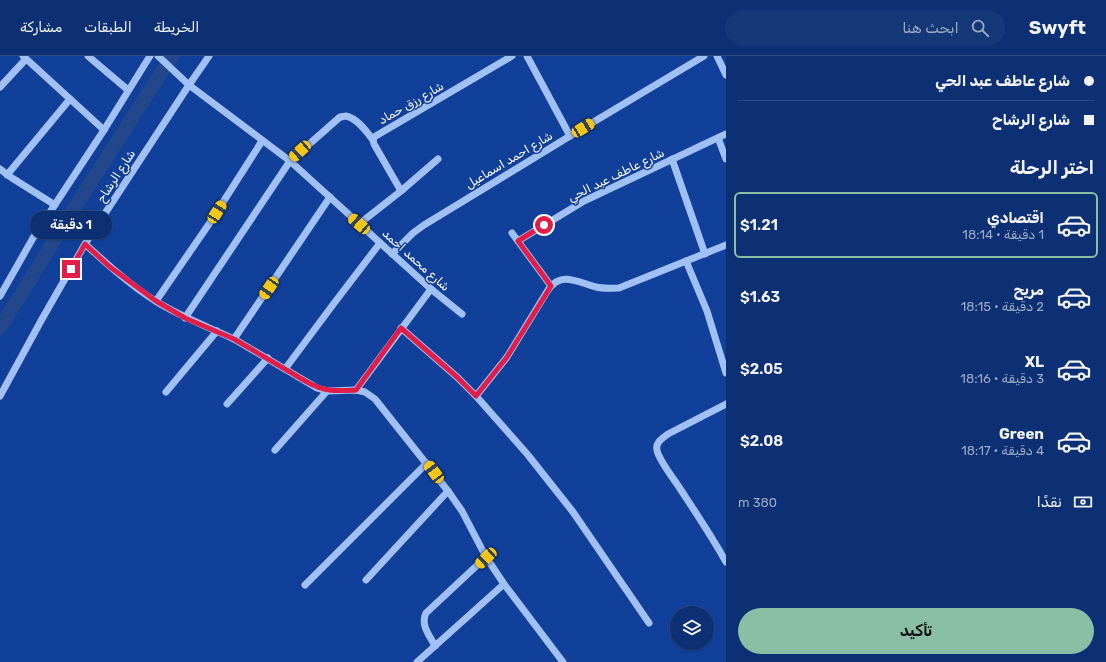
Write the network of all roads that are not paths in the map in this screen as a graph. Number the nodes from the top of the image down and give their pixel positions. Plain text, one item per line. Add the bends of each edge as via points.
1 (88, 56) edge
2 (150, 56) edge
3 (209, 56) edge
4 (512, 56) edge
5 (527, 56) edge
6 (704, 56) edge
7 (717, 56) edge
8 (25, 57) edge
9 (159, 57) edge
10 (725, 70) edge
11 (189, 85) junction
12 (0, 87) edge
13 (128, 90) junction
14 (70, 99) junction
15 (104, 130) junction
16 (726, 134) edge
17 (570, 136) junction
18 (718, 138) junction
19 (373, 140) junction
20 (262, 141) junction
21 (438, 159) dead end
22 (672, 159) junction
23 (726, 159) edge
24 (290, 161) junction
25 (0, 169) edge
26 (7, 175) junction
27 (401, 191) junction
28 (330, 197) junction
29 (55, 205) junction
30 (359, 224) junction
31 (512, 233) dead end
32 (518, 241) junction
33 (380, 243) junction
34 (85, 244) junction
35 (726, 245) edge
36 (392, 254) junction
37 (705, 254) junction
38 (686, 261) junction
39 (551, 286) junction
40 (431, 289) junction
41 (0, 296) edge
42 (156, 301) junction
43 (462, 314) dead end
44 (185, 318) junction
45 (401, 328) junction
46 (217, 331) junction
47 (234, 339) junction
48 (268, 358) junction
49 (285, 369) junction
50 (726, 373) edge
51 (356, 390) junction
52 (327, 391) junction
53 (166, 392) dead end
54 (0, 396) edge
55 (476, 396) junction
56 (227, 404) dead end
57 (726, 404) edge
58 (275, 450) dead end
59 (427, 463) junction
60 (448, 491) junction
61 (486, 558) junction
62 (726, 562) edge
63 (366, 580) dead end
64 (504, 584) junction
65 (305, 585) dead end
66 (649, 623) dead end
67 (435, 646) junction
68 (417, 662) edge
69 (563, 662) edge

1 - 13 street
2 - 13 street
3 - 11 street, شارع الرشاح
4 - 19 street, شارع رزق حماد
5 - 17 street
6 - 17 street, شارع احمد اسماعيل
7 - 10 street
8 - 12 street
8 - 14 street
9 - 11 street, شارع محمد احمد
11 - 20 street, شارع محمد احمد
11 - 34 street, شارع الرشاح
13 - 15 street
14 - 15 street
14 - 26 street
15 - 29 street
16 - 18 street, شارع عاطف عبد الحي
17 - 36 street, شارع احمد اسماعيل via 424,225
18 - 22 street, شارع عاطف عبد الحي
18 - 23 street
19 - 24 street via 356,121 346,116 340,117
19 - 27 street, شارع رزق حماد
20 - 24 street, شارع محمد احمد
20 - 42 street
21 - 27 street
22 - 32 street, شارع عاطف عبد الحي via 584,202
22 - 37 street
24 - 28 street, شارع محمد احمد
24 - 44 street
25 - 26 street
26 - 29 street
27 - 30 street
28 - 30 street, شارع محمد احمد
28 - 47 street
29 - 41 street via 32,238
30 - 33 street, شارع محمد احمد
31 - 32 street
32 - 39 street
33 - 36 street, شارع محمد احمد
33 - 49 street
34 - 42 street via 110,267
34 - 54 street, شارع الرشاح
35 - 37 street
36 - 40 street, شارع محمد احمد
37 - 38 street
38 - 39 street via 619,288 606,289 567,279 559,280
38 - 50 street via 707,311
39 - 55 street via 507,357
40 - 43 street, شارع محمد احمد
40 - 45 street
42 - 44 street
44 - 46 street
45 - 51 street
45 - 55 street
46 - 47 street
46 - 53 street
47 - 48 street
48 - 49 street
48 - 56 street
49 - 52 street via 316,388
51 - 52 street
51 - 59 street via 365,392 375,399
52 - 58 street
55 - 66 street via 528,455 573,512
57 - 62 street via 668,434 662,438 656,449
59 - 60 street
59 - 65 street
60 - 61 street via 462,511
60 - 63 street
61 - 64 street
61 - 67 street via 426,613 424,624
64 - 67 street
64 - 69 street
67 - 68 street

